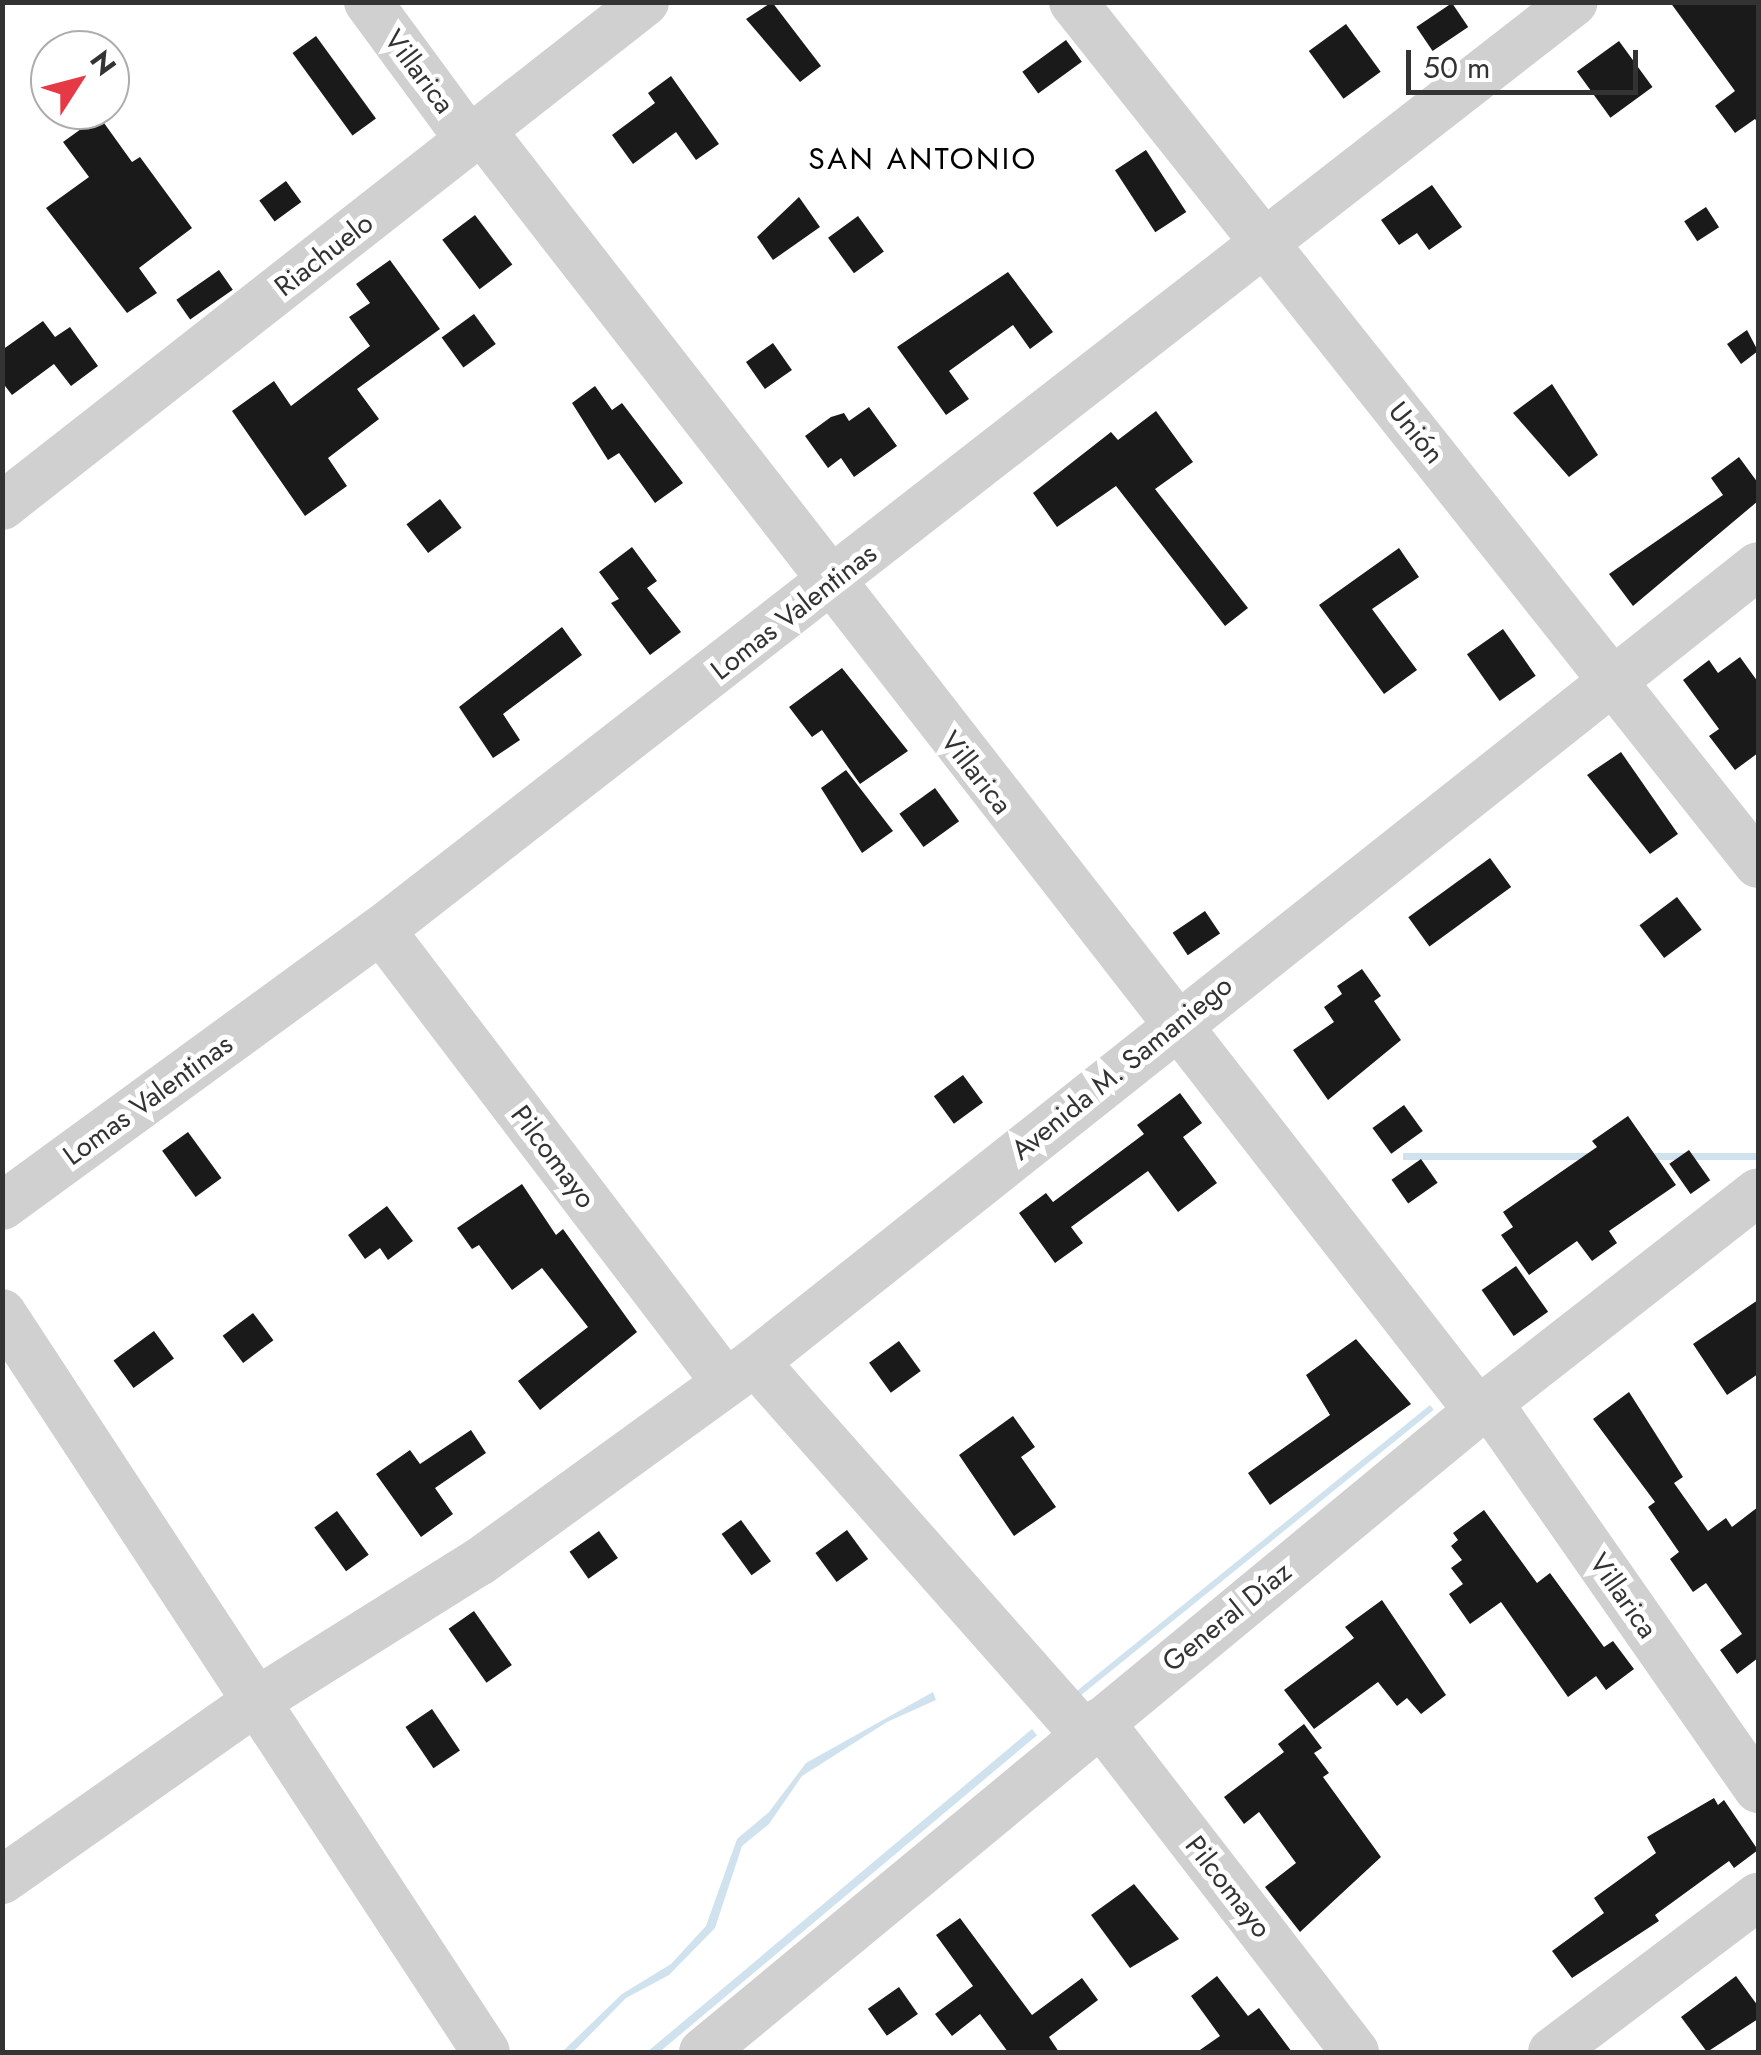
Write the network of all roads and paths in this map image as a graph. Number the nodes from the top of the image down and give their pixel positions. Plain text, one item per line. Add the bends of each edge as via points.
1 (368, 2) edge
2 (646, 2) edge
3 (1073, 2) edge
4 (1574, 2) edge
5 (476, 136) junction
6 (1265, 246) junction
7 (2, 506) edge
8 (1758, 566) edge
9 (829, 586) junction
10 (1616, 681) junction
11 (1758, 864) edge
12 (380, 930) junction
13 (1174, 1026) junction
14 (1758, 1192) edge
15 (2, 1206) edge
16 (2, 1314) edge
17 (741, 1373) junction
18 (1471, 1397) junction
19 (257, 1701) junction
20 (1077, 1718) junction
21 (1758, 1789) edge
22 (2, 1880) edge
23 (1758, 1897) edge
24 (486, 2052) edge
25 (702, 2052) edge
26 (1355, 2052) edge
27 (1552, 2052) edge

1 - 5 street, Villarica
2 - 5 street, Riachuelo
3 - 6 street, Unión
4 - 6 street, Lomas Valentinas
5 - 7 street, Riachuelo
5 - 9 street, Villarica
6 - 9 street, Lomas Valentinas
6 - 10 street, Unión
8 - 10 street, Avenida M. Samaniego
9 - 12 street, Lomas Valentinas
9 - 13 street, Villarica
10 - 11 street, Unión
10 - 13 street, Avenida M. Samaniego
12 - 15 street, Lomas Valentinas
12 - 17 street, Pilcomayo
13 - 17 street, Avenida M. Samaniego
13 - 18 street, Villarica
14 - 18 street, General Díaz
16 - 19 street
17 - 19 street, Avenida M. Samaniego via 479,1562
17 - 20 street, Pilcomayo
18 - 20 street, General Díaz
18 - 21 street, Villarica
19 - 22 street, Avenida M. Samaniego
19 - 24 street
20 - 25 street, General Díaz
20 - 26 street, Pilcomayo
23 - 27 street

